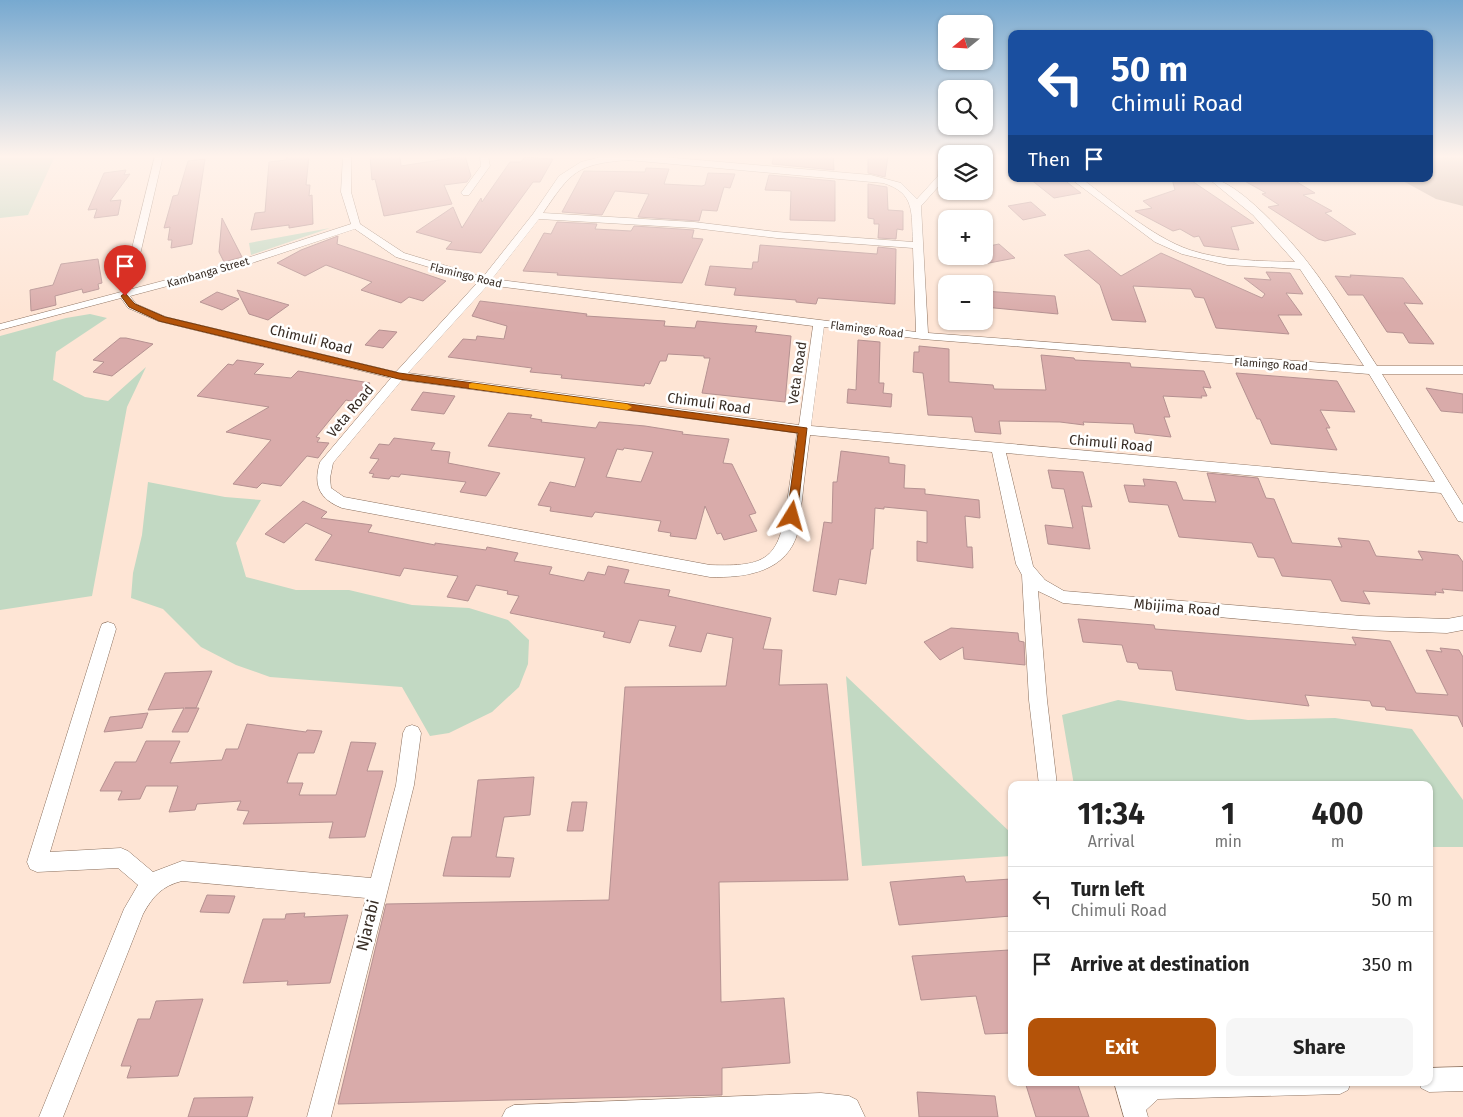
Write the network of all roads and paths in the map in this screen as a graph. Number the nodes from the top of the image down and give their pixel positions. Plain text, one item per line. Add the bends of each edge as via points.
1 (146, 208) edge
2 (351, 208) edge
3 (541, 208) edge
4 (916, 208) edge
5 (1116, 208) edge
6 (1253, 208) edge
7 (536, 216) junction
8 (356, 225) junction
9 (918, 245) junction
10 (1305, 266) junction
11 (485, 281) junction
12 (125, 296) junction
13 (819, 324) junction
14 (0, 327) edge
15 (922, 336) junction
16 (1373, 370) junction
17 (1463, 370) edge
18 (399, 376) junction
19 (804, 430) junction
20 (998, 448) junction
21 (1446, 488) junction
22 (1463, 517) edge
23 (1029, 576) junction
24 (1463, 623) edge
25 (108, 629) dead end
26 (412, 733) dead end
27 (1048, 781) edge
28 (151, 883) junction
29 (377, 889) junction
30 (1463, 1079) edge
31 (1433, 1080) edge
32 (1126, 1086) edge
33 (1215, 1086) edge
34 (1134, 1112) edge
35 (51, 1117) edge
36 (319, 1117) edge
37 (514, 1117) edge
38 (853, 1117) edge

1 - 12 street
2 - 8 street
3 - 7 street, Veta Road
4 - 9 street
5 - 10 street via 1160,240 1186,252 1228,262
6 - 10 street
7 - 9 street via 694,225 777,235
7 - 11 street, Veta Road
8 - 11 street, Flamingo Road via 400,255
8 - 12 street, Kambanga Street via 239,264
9 - 15 street
10 - 16 street
11 - 13 street, Flamingo Road
11 - 18 street, Veta Road
12 - 14 street, Kambanga Street
12 - 18 street, Chimuli Road via 132,306 162,319
13 - 15 street, Flamingo Road
13 - 19 street, Veta Road
15 - 16 street, Flamingo Road
16 - 17 street, Flamingo Road
16 - 21 street
18 - 19 street, Chimuli Road
18 - 19 street, Veta Road via 326,462 322,483 329,496 336,500 710,571 734,572 751,568 780,553 790,533
19 - 20 street, Chimuli Road
20 - 21 street, Chimuli Road
20 - 23 street
21 - 22 street
23 - 24 street, Mbijima Road via 1045,589 1063,597 1362,624 1447,626
23 - 27 street
25 - 28 street via 36,862 121,858
26 - 29 street, Njarabi via 405,785
28 - 29 street via 182,871
28 - 35 street via 131,916
29 - 36 street, Njarabi
30 - 31 street
32 - 34 street
33 - 34 street via 1153,1088
37 - 38 street via 821,1105 849,1108

